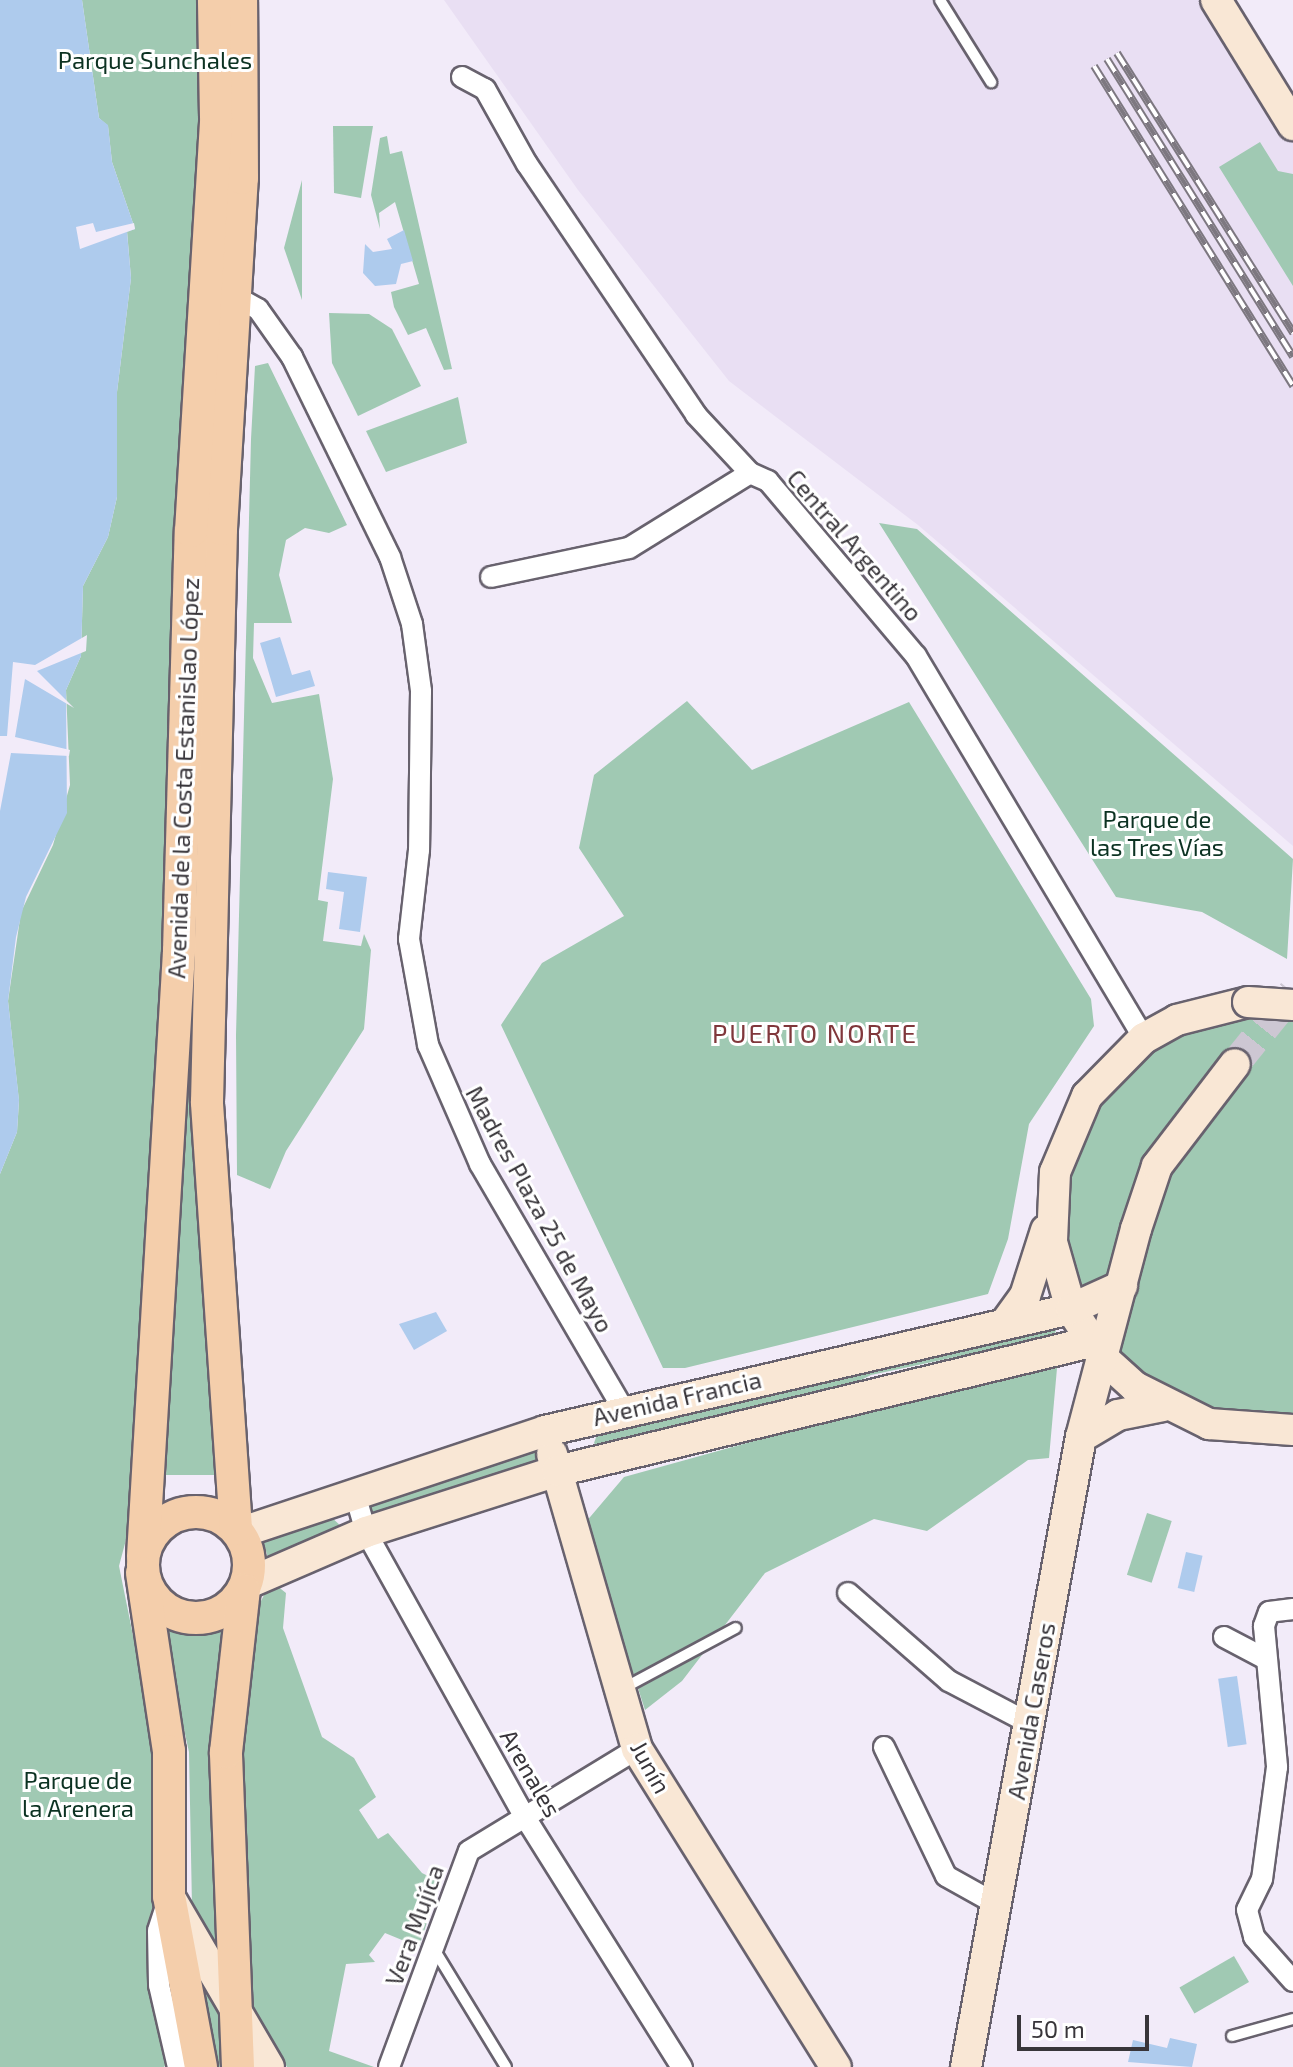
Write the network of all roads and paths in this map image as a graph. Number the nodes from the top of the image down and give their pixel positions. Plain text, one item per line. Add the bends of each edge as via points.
1 (214, 0) edge
2 (241, 0) edge
3 (940, 0) edge
4 (1216, 0) edge
5 (462, 77) dead end
6 (991, 82) dead end
7 (1293, 125) edge
8 (220, 291) junction
9 (750, 473) junction
10 (491, 577) dead end
11 (1293, 1005) edge
12 (1144, 1038) junction
13 (1235, 1064) tunnel mouth
14 (1051, 1213) junction
15 (1122, 1286) junction
16 (1071, 1309) junction
17 (1006, 1322) junction
18 (1097, 1350) junction
19 (1163, 1406) junction
20 (611, 1413) junction
21 (1293, 1430) edge
22 (545, 1431) junction
23 (1081, 1437) junction
24 (612, 1457) junction
25 (557, 1471) junction
26 (355, 1494) junction
27 (237, 1531) junction
28 (366, 1532) junction
29 (142, 1564) junction
30 (245, 1587) junction
31 (848, 1593) dead end
32 (1293, 1609) edge
33 (736, 1628) dead end
34 (1224, 1637) dead end
35 (1266, 1659) junction
36 (620, 1690) junction
37 (1029, 1723) junction
38 (884, 1747) dead end
39 (637, 1749) junction
40 (523, 1814) junction
41 (169, 1896) junction
42 (996, 1904) junction
43 (433, 1948) junction
44 (1287, 1955) edge
45 (1293, 1981) edge
46 (231, 2003) junction
47 (1293, 2019) edge
48 (1232, 2036) dead end
49 (178, 2067) edge
50 (201, 2067) edge
51 (238, 2067) edge
52 (269, 2067) edge
53 (389, 2067) edge
54 (506, 2067) edge
55 (682, 2067) edge
56 (836, 2067) edge
57 (966, 2067) edge

1 - 8 main road, Avenida de la Costa Estanislao López
2 - 8 main road, Avenida de la Costa Estanislao López
3 - 6 lane
4 - 7 main road
5 - 9 street, Central Argentino via 485,89 527,164 696,415
8 - 20 street, Madres Plaza 25 de Mayo via 258,309 299,370 390,557 412,624 423,741 409,939 416,995 440,1081
8 - 27 main road, Avenida de la Costa Estanislao López via 207,1102
8 - 29 main road, Avenida de la Costa Estanislao López via 155,1428
9 - 10 street via 629,548
9 - 12 street, Central Argentino via 768,481 916,656
11 - 12 main road, bridge via 1248,1002 1200,1012
12 - 14 main road via 1087,1096 1055,1172
13 - 15 main road, Avenida Caseros via 1157,1166
14 - 16 main road
14 - 17 main road via 1035,1272
15 - 16 main road, Avenida Francia
15 - 18 main road, Avenida Caseros
16 - 17 main road, Avenida Francia
16 - 18 main road
17 - 20 main road, Avenida Francia
18 - 19 main road
18 - 23 main road, Avenida Caseros
18 - 24 main road, Avenida Francia
19 - 21 main road via 1209,1424
19 - 23 main road via 1118,1415
20 - 22 main road, Avenida Francia
20 - 24 main road via 584,1426 580,1443
22 - 25 main road, Junín
22 - 26 main road, Avenida Francia
23 - 37 main road, Avenida Caseros
24 - 25 main road, Avenida Francia
25 - 28 main road, Avenida Francia
25 - 36 main road, Junín
26 - 27 main road, Avenida Francia
26 - 28 street, Arenales
27 - 29 main road via 220,1517 181,1513 150,1537
27 - 30 main road via 247,1549
28 - 30 main road, Avenida Francia
28 - 40 street, Arenales
29 - 30 main road via 161,1606 197,1619 226,1609
29 - 41 main road, Avenida de la Costa Estanislao López via 169,1751
30 - 46 main road via 226,1752
31 - 37 street via 949,1681
32 - 35 street via 1269,1612
33 - 36 lane
34 - 35 street
35 - 44 street via 1277,1767 1262,1879 1247,1910 1254,1937
36 - 39 main road, Junín
37 - 42 main road, Avenida Caseros
38 - 42 street via 946,1876
39 - 40 street, Vera Mujíca
39 - 56 main road, Junín
40 - 43 street, Vera Mujíca via 469,1851
40 - 55 street, Arenales
41 - 46 main road
41 - 49 street via 158,1931 159,1985
41 - 50 main road, Avenida de la Costa Estanislao López
42 - 57 main road, Avenida Caseros
43 - 53 street, Vera Mujíca
43 - 54 lane
44 - 45 street
46 - 51 main road
46 - 52 main road
47 - 48 lane

